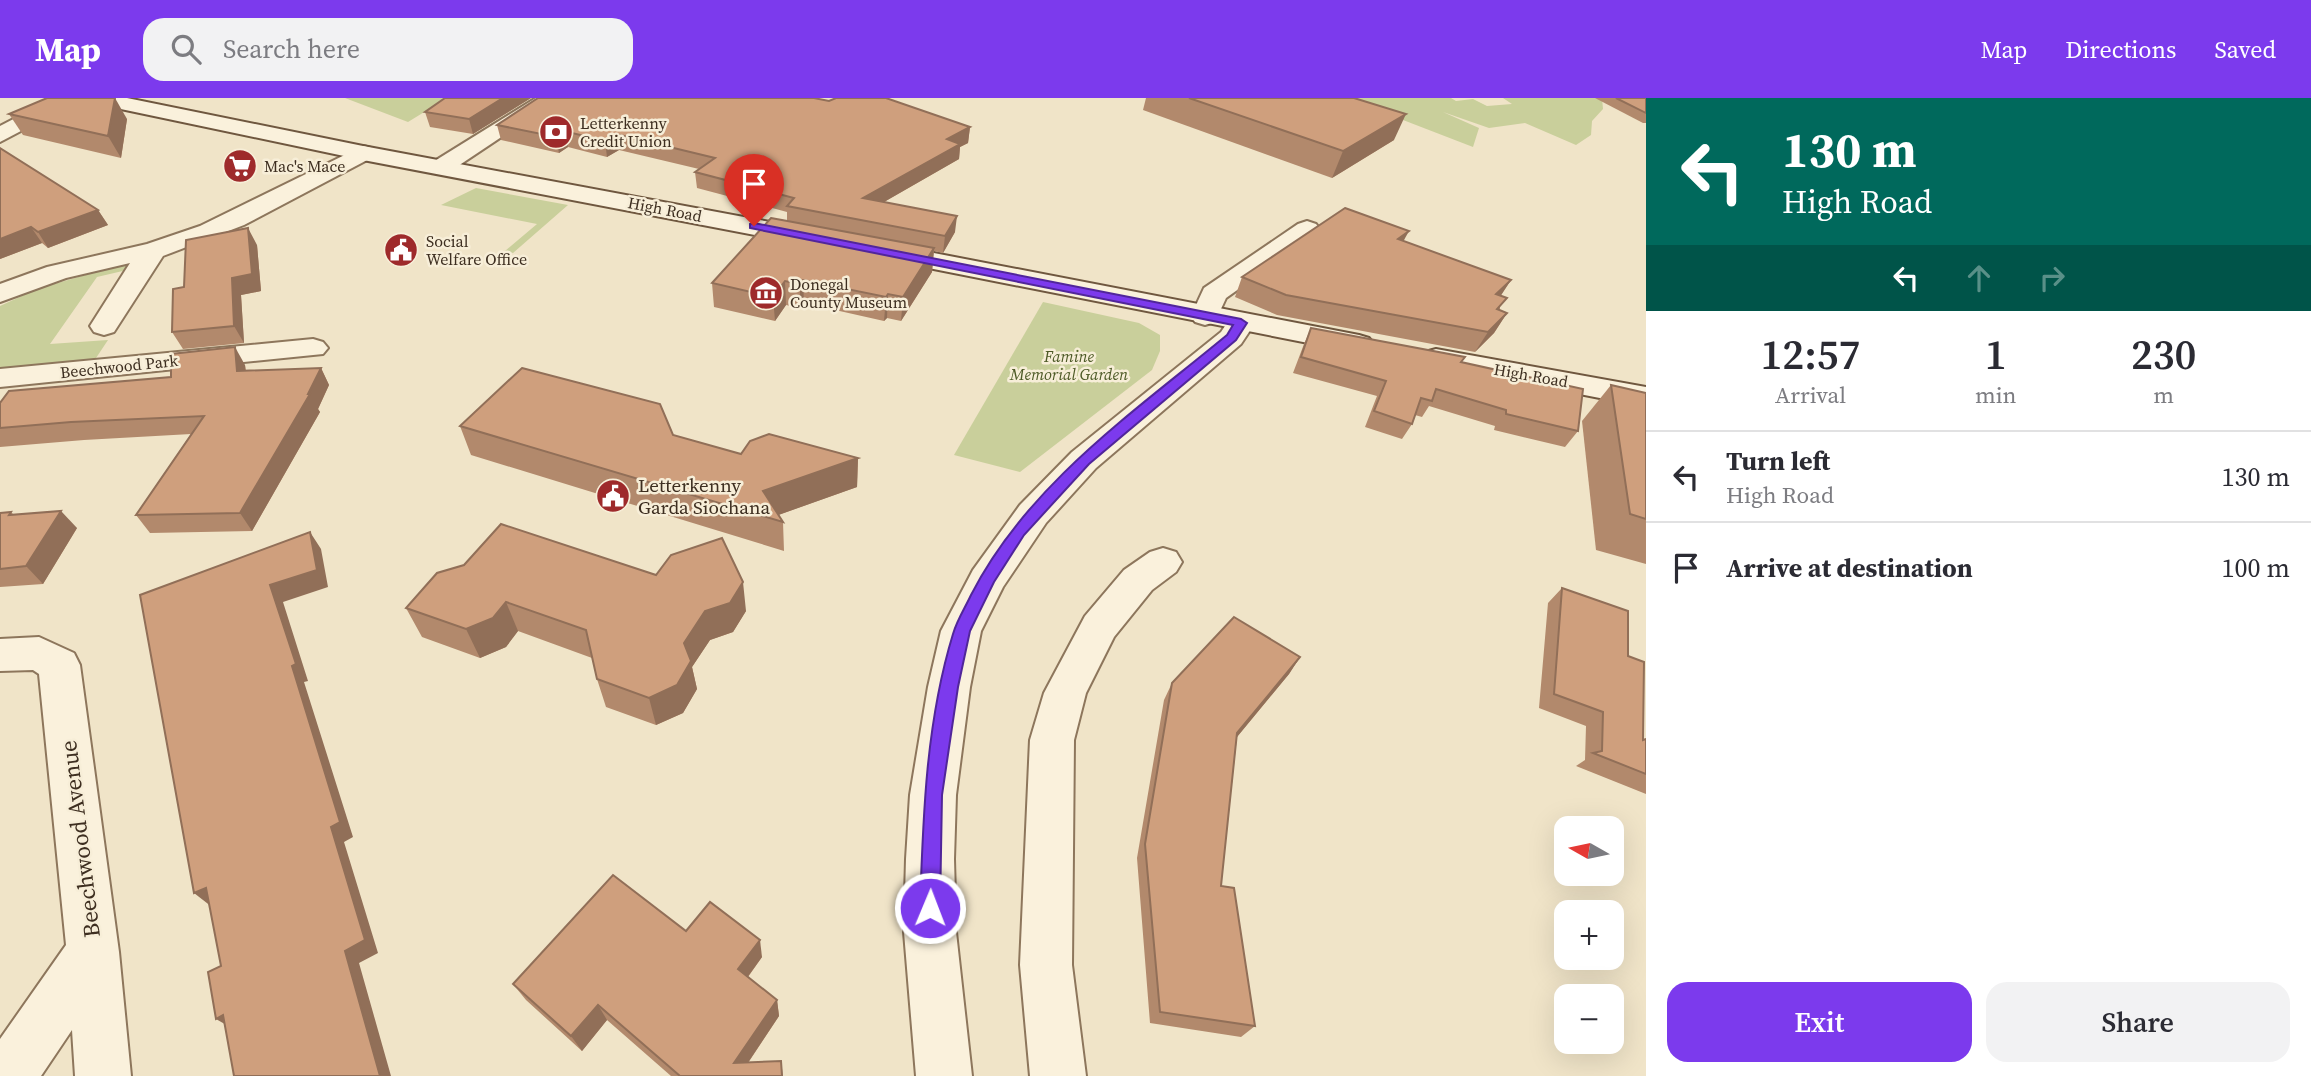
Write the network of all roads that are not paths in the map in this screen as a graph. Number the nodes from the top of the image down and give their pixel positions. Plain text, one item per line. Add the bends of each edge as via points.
1 (69, 98) edge
2 (97, 98) edge
3 (550, 98) edge
4 (0, 135) edge
5 (363, 153) junction
6 (441, 167) junction
7 (1307, 229) dead end
8 (836, 242) edge
9 (864, 248) edge
10 (154, 250) junction
11 (0, 295) edge
12 (294, 318) dead end
13 (1223, 320) junction
14 (104, 326) dead end
15 (313, 348) dead end
16 (1380, 348) edge
17 (280, 350) junction
18 (1406, 353) edge
19 (0, 378) edge
20 (1640, 399) edge
21 (1163, 562) dead end
22 (0, 654) edge
23 (93, 952) junction
24 (8, 1076) edge
25 (103, 1076) edge
26 (944, 1076) edge
27 (1058, 1076) edge

1 - 4 street
2 - 5 street, High Road
3 - 6 street
5 - 6 street, High Road
5 - 10 street via 212,230
6 - 8 street, High Road
7 - 13 street via 1213,294
9 - 13 street
10 - 11 street via 63,271
10 - 14 street
12 - 17 street
13 - 16 street
13 - 26 street via 1231,338 1084,460 1032,514 987,580 961,631 938,758 932,821 930,932
15 - 17 street, Beechwood Park
17 - 19 street, Beechwood Park
18 - 20 street, High Road
21 - 27 street via 1138,580 1098,627 1065,693 1052,740 1046,965
22 - 23 street, Beechwood Avenue via 39,653 59,665
23 - 24 street
23 - 25 street, Beechwood Avenue

